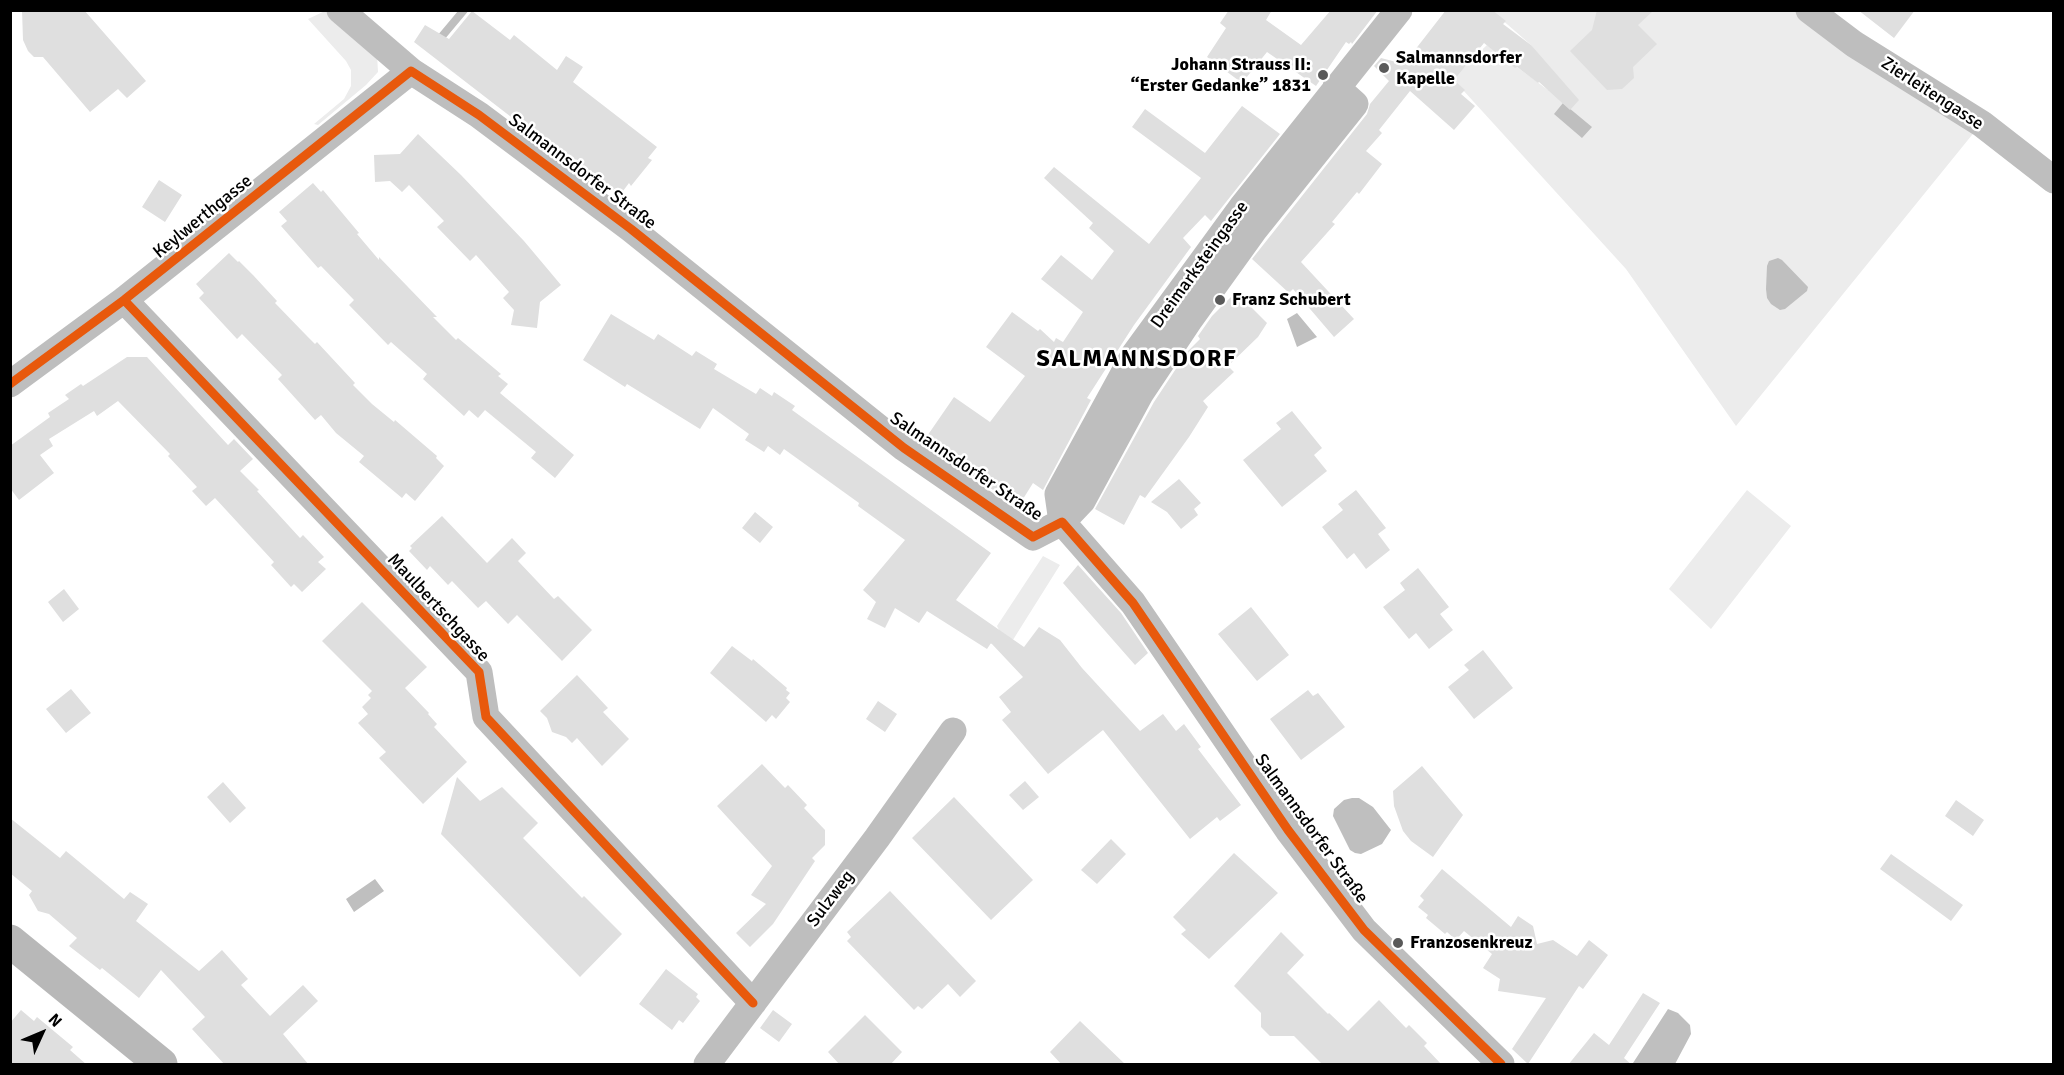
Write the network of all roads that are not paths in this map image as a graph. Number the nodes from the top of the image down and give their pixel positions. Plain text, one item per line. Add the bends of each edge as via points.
1 (340, 10) edge
2 (1399, 10) edge
3 (1809, 10) edge
4 (411, 71) junction
5 (2054, 180) edge
6 (124, 300) junction
7 (10, 384) edge
8 (1062, 522) junction
9 (953, 731) dead end
10 (10, 941) edge
11 (753, 1003) junction
12 (161, 1065) edge
13 (707, 1065) edge
14 (1501, 1065) edge

1 - 4 street, Salmannsdorfer Straße
2 - 8 street, Dreimarksteingasse via 1336,87 1355,104 1254,230 1195,292 1082,501
3 - 5 street, Zierleitengasse via 1854,44 1982,124
4 - 6 street, Keylwerthgasse
4 - 8 street, Salmannsdorfer Straße via 479,115 621,222 940,473 1033,537
6 - 7 street, Keylwerthgasse
6 - 11 street, Maulbertschgasse via 479,672 486,717
8 - 14 street, Salmannsdorfer Straße via 1133,603 1288,830 1364,930
9 - 11 street, Sulzweg
10 - 12 main road
11 - 13 street, Sulzweg

